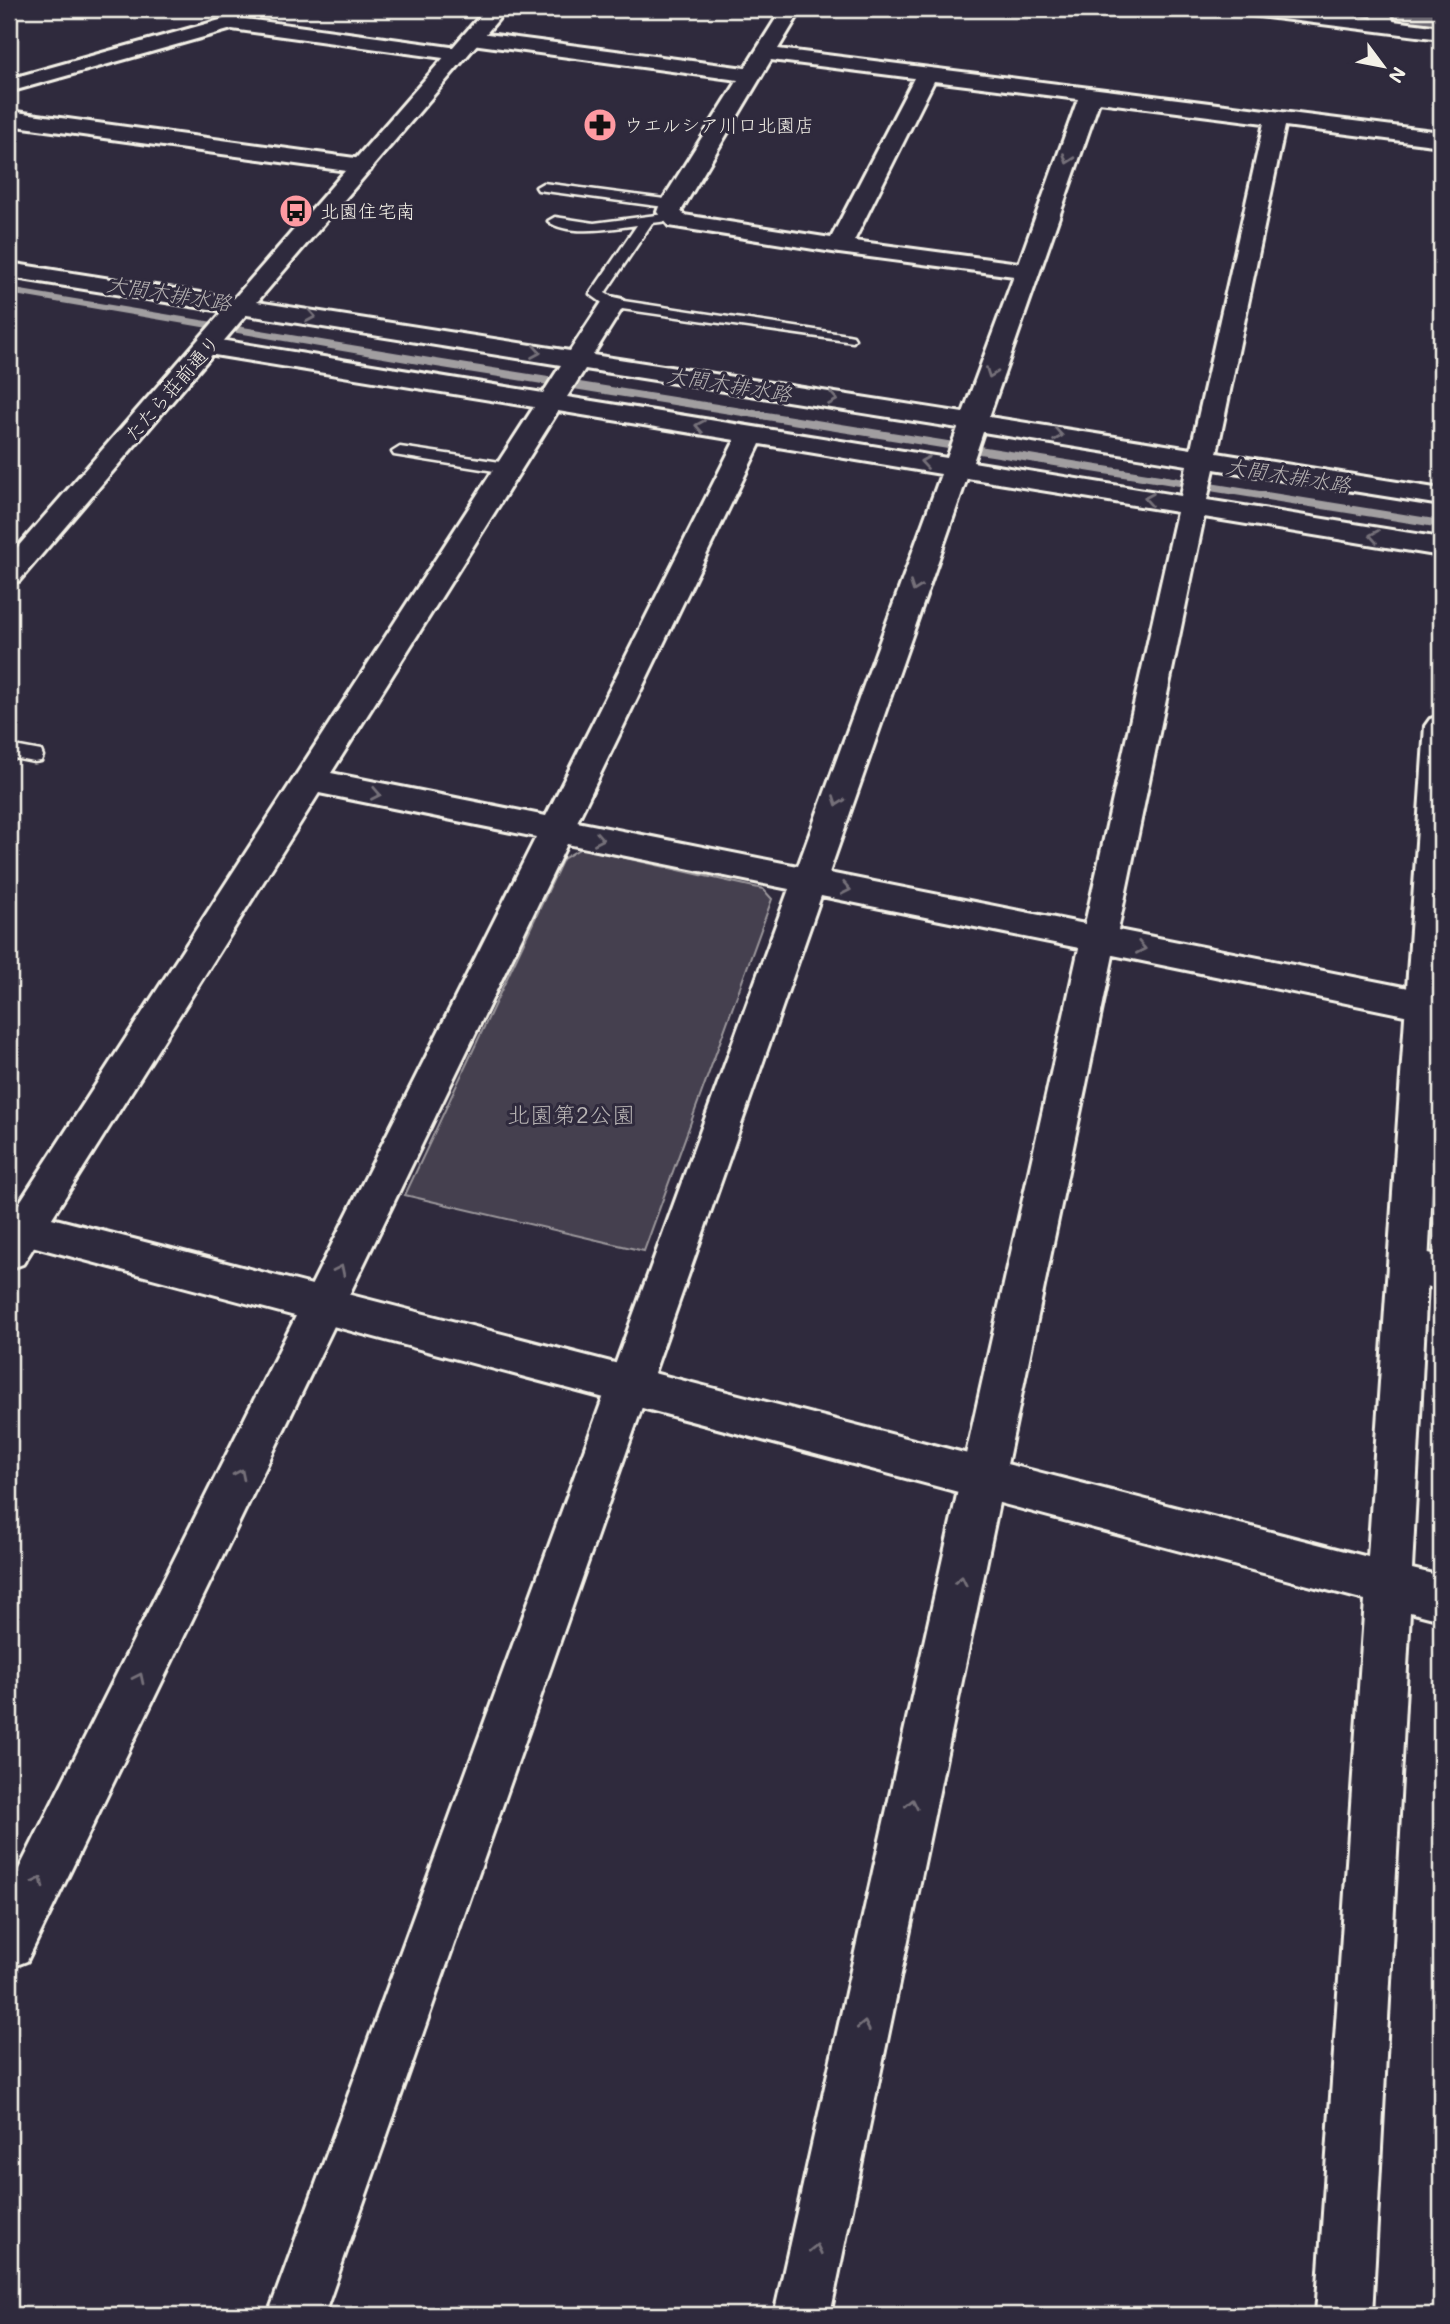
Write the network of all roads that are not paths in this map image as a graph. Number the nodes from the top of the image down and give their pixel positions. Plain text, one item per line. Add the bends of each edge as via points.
1 (497, 9) edge
2 (792, 9) edge
3 (1251, 9) edge
4 (1382, 17) edge
5 (1441, 33) edge
6 (465, 46) junction
7 (764, 53) junction
8 (927, 74) junction
9 (750, 75) junction
10 (9, 86) edge
11 (1091, 94) junction
12 (9, 118) edge
13 (1276, 118) junction
14 (1441, 139) edge
15 (362, 166) junction
16 (543, 187) dead end
17 (672, 211) junction
18 (648, 219) junction
19 (555, 221) dead end
20 (839, 246) junction
21 (9, 270) edge
22 (1028, 271) junction
23 (613, 304) junction
24 (240, 310) junction
25 (848, 339) dead end
26 (211, 343) junction
27 (577, 358) junction
28 (550, 401) junction
29 (974, 422) junction
30 (751, 435) junction
31 (400, 452) dead end
32 (1203, 459) junction
33 (958, 467) junction
34 (508, 468) junction
35 (1441, 497) edge
36 (1192, 506) junction
37 (1441, 547) edge
38 (9, 575) edge
39 (1441, 726) edge
40 (9, 751) edge
41 (34, 756) dead end
42 (309, 780) junction
43 (556, 830) junction
44 (810, 881) junction
45 (1099, 940) junction
46 (1424, 1005) junction
47 (14, 1234) edge
48 (1425, 1269) edge
49 (323, 1305) junction
50 (629, 1385) junction
51 (983, 1478) junction
52 (1388, 1584) junction
53 (1441, 1598) edge
54 (9, 1944) edge
55 (296, 2315) edge
56 (802, 2315) edge
57 (1344, 2315) edge

1 - 6 street, たたら荘前通り
2 - 7 street
3 - 4 street
4 - 5 street
6 - 9 street
6 - 10 street via 231,23
6 - 15 street, たたら荘前通り
7 - 8 street
7 - 9 street
8 - 11 street
8 - 20 street
9 - 17 street
11 - 13 street
11 -> 22 street
12 - 15 street
13 - 14 street
13 - 32 street
15 - 24 street, たたら荘前通り
16 - 17 lane
17 - 18 lane
17 - 20 street via 677,221
18 - 19 lane via 594,227
18 - 23 lane via 597,294
20 - 22 street
21 - 24 street
22 -> 29 street
23 - 25 lane
23 - 27 street
24 - 26 street, たたら荘前通り
24 -> 27 street
26 - 28 street
26 - 38 street, たたら荘前通り
27 - 28 street
27 -> 29 street
30 -> 28 street
28 - 34 street
29 -> 32 street
29 - 33 street
33 -> 30 street
30 - 43 street
31 - 34 lane
32 - 35 street
32 - 36 street
36 -> 33 street
33 -> 44 street
34 - 42 street
37 -> 36 street
36 - 45 street
39 - 46 street
40 - 41 lane
42 -> 43 street
42 - 47 street
43 -> 44 street
49 -> 43 street
44 -> 45 street
44 - 50 street
45 -> 46 street
45 - 51 street
46 - 48 street
47 - 49 street
48 - 52 street
49 - 50 street
54 -> 49 street
50 - 51 street
50 - 55 street
51 - 52 street
56 -> 51 street
52 - 53 street
52 - 57 street

